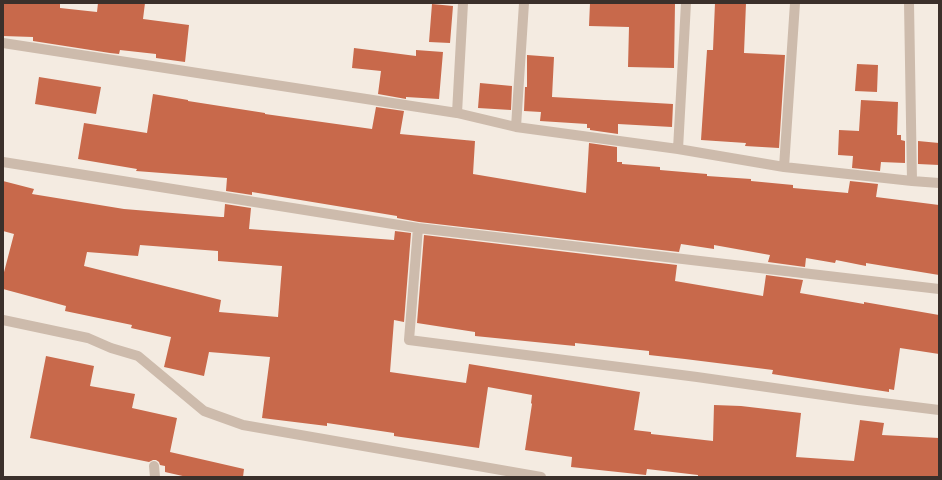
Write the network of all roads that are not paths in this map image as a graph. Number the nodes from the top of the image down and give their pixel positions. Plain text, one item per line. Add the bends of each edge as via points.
1 (463, 3) edge
2 (524, 3) edge
3 (686, 3) edge
4 (795, 3) edge
5 (909, 3) edge
6 (3, 43) edge
7 (456, 114) junction
8 (516, 127) junction
9 (678, 149) junction
10 (3, 162) edge
11 (784, 167) junction
12 (912, 181) junction
13 (939, 183) edge
14 (418, 228) junction
15 (939, 289) edge
16 (3, 320) edge
17 (939, 410) edge
18 (154, 466) dead end
19 (155, 477) edge
20 (541, 477) edge

1 - 7 street
2 - 8 street
3 - 9 street
4 - 11 street
5 - 12 street
6 - 7 street
7 - 8 street
8 - 9 street
9 - 11 street
10 - 14 street
11 - 12 street
12 - 13 street
14 - 15 street
14 - 17 street via 409,340
16 - 20 street via 88,338 138,356 204,411 243,424
18 - 19 street

